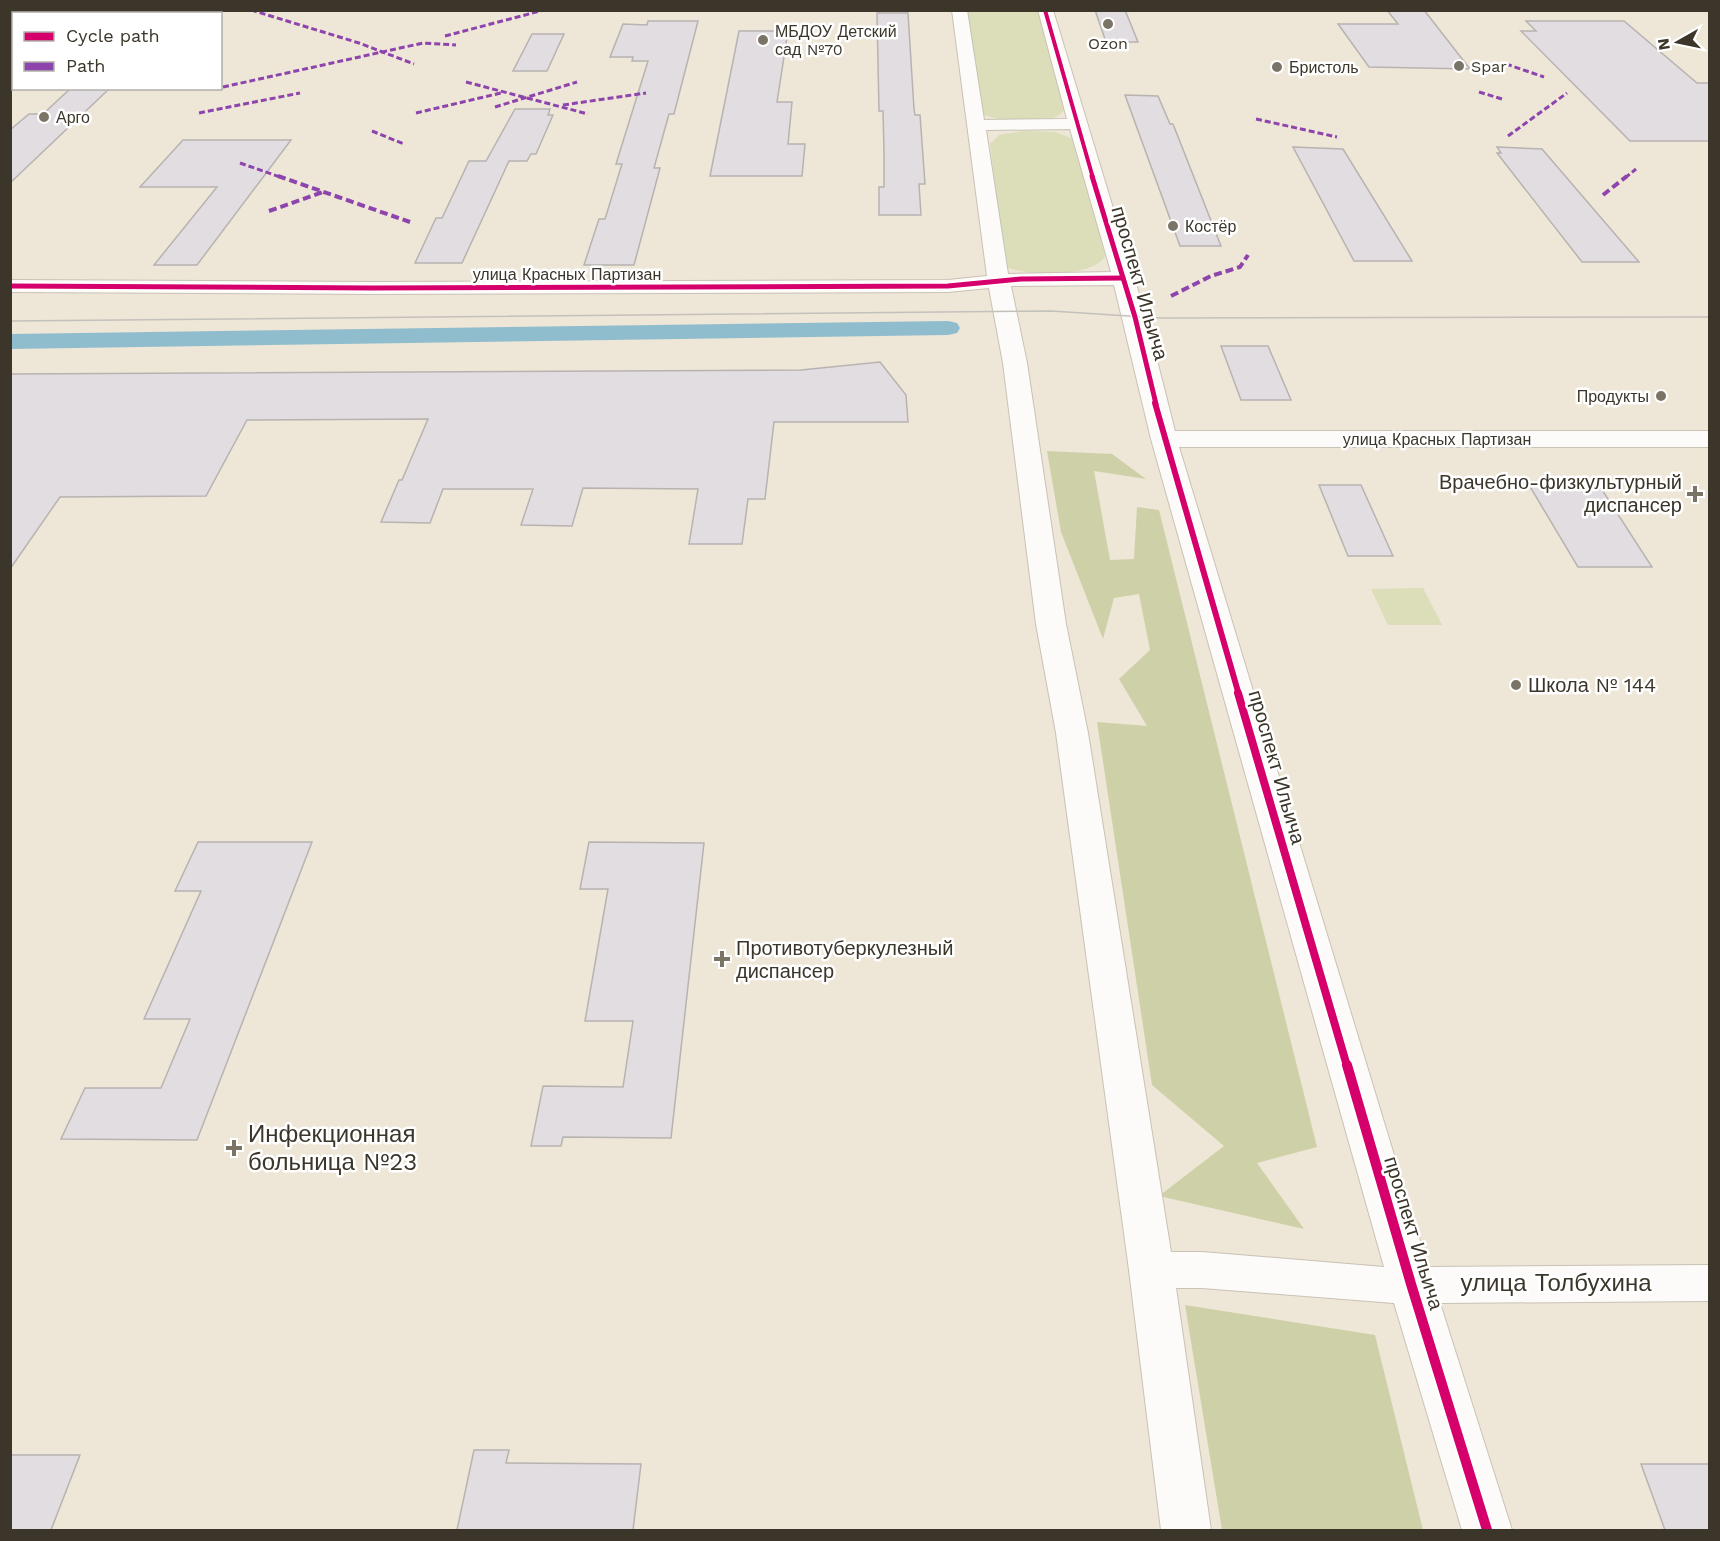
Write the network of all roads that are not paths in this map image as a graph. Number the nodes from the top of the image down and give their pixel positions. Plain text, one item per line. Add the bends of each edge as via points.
1 (959, 10) edge
2 (1045, 10) edge
3 (1077, 124) junction
4 (975, 125) junction
5 (1123, 278) junction
6 (999, 282) junction
7 (10, 286) edge
8 (1164, 439) junction
9 (1710, 439) edge
10 (1151, 1270) junction
11 (1710, 1283) edge
12 (1411, 1284) junction
13 (1186, 1530) edge
14 (1487, 1530) edge

1 - 4 street
2 - 3 street, проспект Ильича
3 - 4 street
3 - 5 street, проспект Ильича
4 - 6 street
5 - 6 street, улица Красных Партизан
5 - 8 street, проспект Ильича
6 - 7 street, улица Красных Партизан via 743,288
6 - 10 street via 1015,363 1051,624 1074,744
8 - 9 street, улица Красных Партизан
8 - 12 street, проспект Ильича
10 - 12 street, улица Толбухина
10 - 13 street
11 - 12 street, улица Толбухина
12 - 14 street, проспект Ильича

